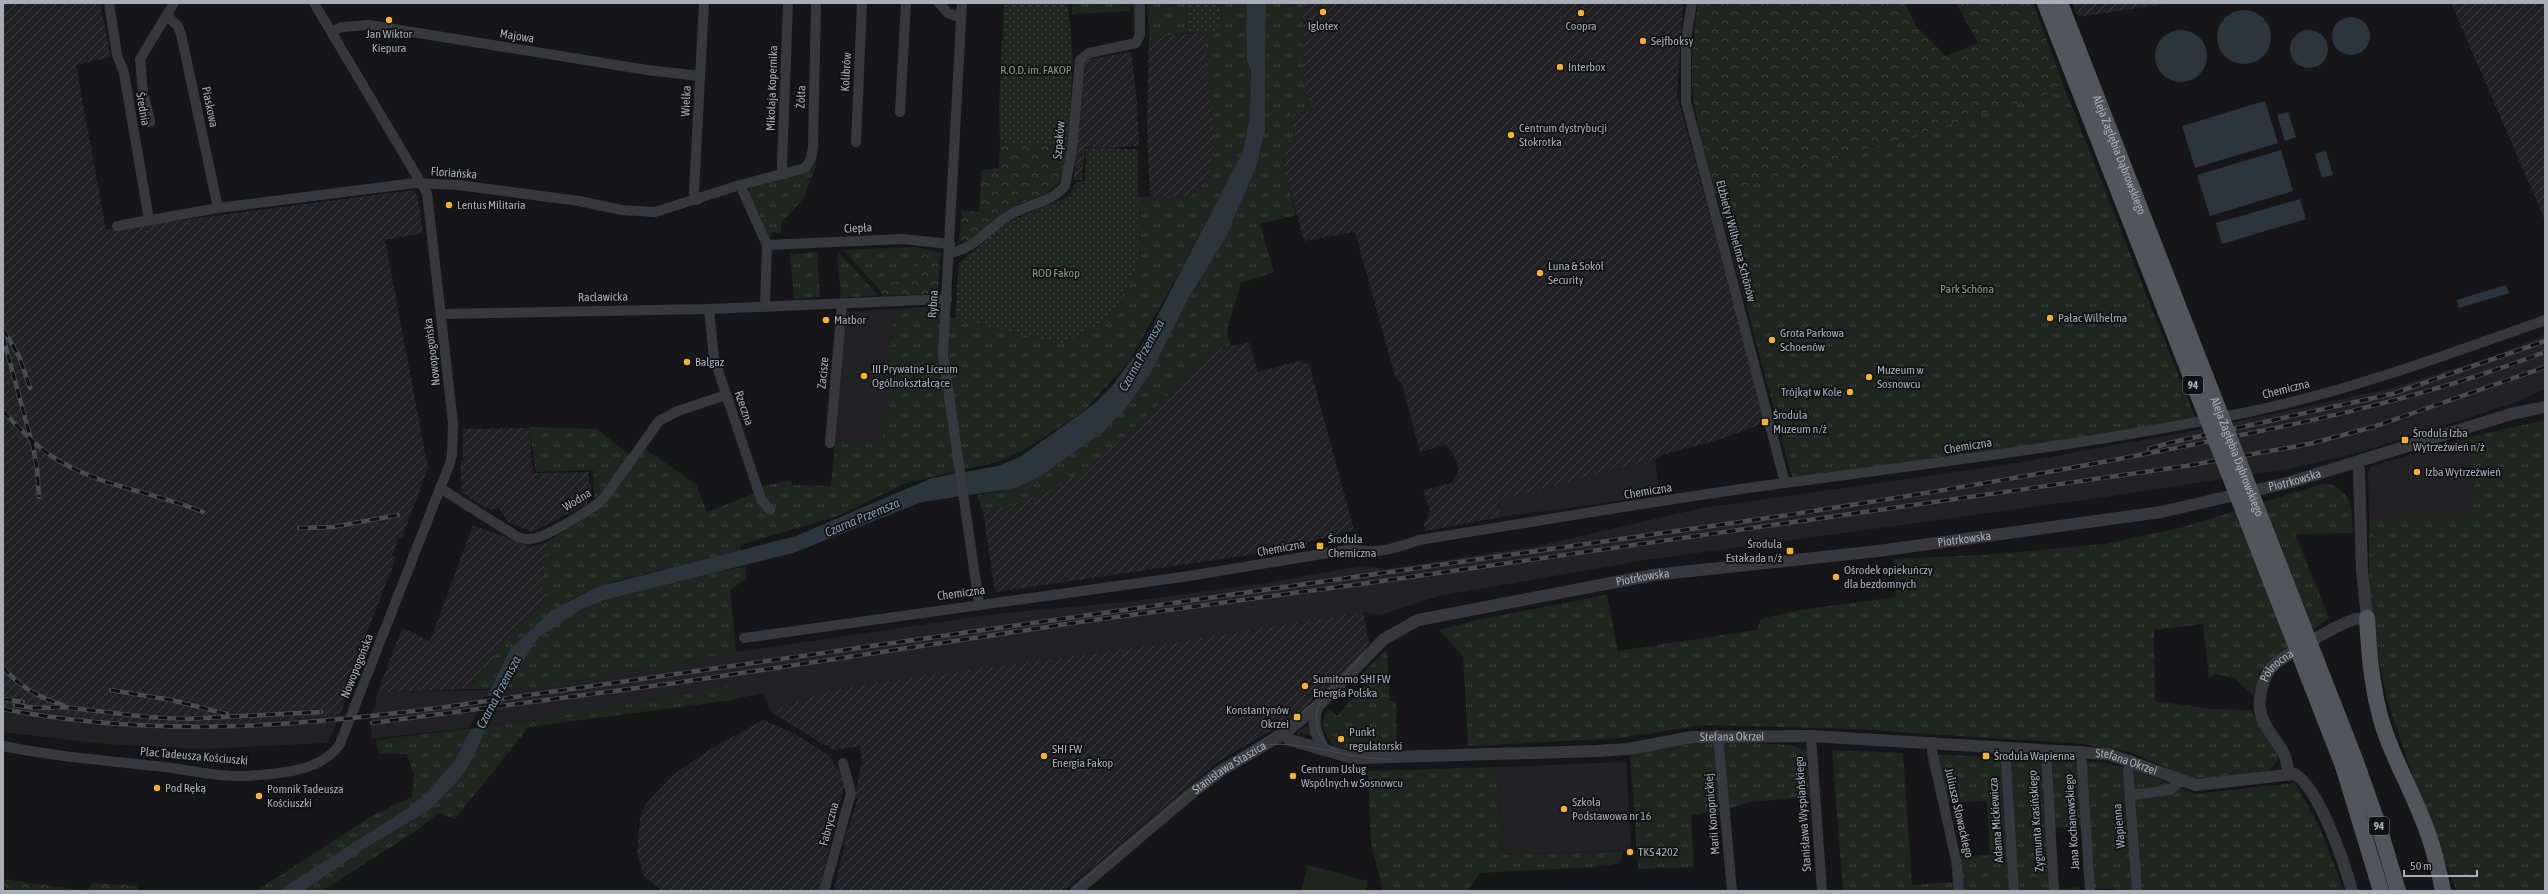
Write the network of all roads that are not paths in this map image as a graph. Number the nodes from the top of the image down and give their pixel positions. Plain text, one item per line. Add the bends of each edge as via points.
1 (109, 3) edge
2 (174, 3) edge
3 (314, 3) edge
4 (704, 3) edge
5 (788, 3) edge
6 (816, 3) edge
7 (862, 3) edge
8 (906, 3) edge
9 (939, 3) edge
10 (962, 3) edge
11 (1140, 3) edge
12 (1692, 3) edge
13 (2045, 3) edge
14 (2060, 3) edge
15 (167, 16) junction
16 (961, 18) junction
17 (331, 32) junction
18 (700, 76) junction
19 (900, 112) dead end
20 (150, 122) dead end
21 (856, 142) dead end
22 (784, 174) junction
23 (422, 183) junction
24 (740, 185) junction
25 (697, 200) junction
26 (218, 208) junction
27 (149, 220) junction
28 (117, 226) dead end
29 (766, 245) junction
30 (950, 249) junction
31 (946, 299) junction
32 (842, 304) junction
33 (765, 307) junction
34 (710, 309) junction
35 (441, 314) junction
36 (2545, 320) edge
37 (726, 395) junction
38 (2545, 407) edge
39 (830, 443) dead end
40 (2357, 463) junction
41 (1785, 483) junction
42 (440, 488) junction
43 (770, 510) dead end
44 (979, 604) junction
45 (2367, 618) junction
46 (744, 638) dead end
47 (1380, 643) joint
48 (1318, 706) junction
49 (353, 712) joint
50 (1283, 734) junction
51 (1718, 735) junction
52 (1811, 736) junction
53 (1932, 742) junction
54 (3, 746) edge
55 (2005, 747) junction
56 (1324, 748) junction
57 (2046, 750) junction
58 (2081, 752) junction
59 (2131, 760) junction
60 (843, 764) dead end
61 (2350, 764) junction
62 (2288, 773) junction
63 (2181, 781) junction
64 (2130, 795) junction
65 (824, 891) edge
66 (1076, 891) edge
67 (1732, 891) edge
68 (1822, 891) edge
69 (1960, 891) edge
70 (2014, 891) edge
71 (2054, 891) edge
72 (2090, 891) edge
73 (2137, 891) edge
74 (2352, 891) edge
75 (2381, 891) edge
76 (2398, 891) edge
77 (2443, 891) edge

1 - 27 street, Średnia via 117,55 124,73
2 - 15 street
3 - 17 street, Nowopogońska
4 - 18 street, Wielka
5 - 22 street, Mikołaja Kopernika via 782,165
6 - 22 street, Żółta via 811,159 805,168
7 - 21 street, Kolibrów
8 - 19 street
9 - 16 street via 948,13
10 - 16 street, Rybna
11 - 30 street, Szpaków via 1140,35 1136,43 1089,53 1080,60 1068,180 1060,193 1008,216 965,250
12 - 41 street, Elżbiety i Wilhelma Schönów via 1686,38 1686,102
13 - 61 main road, Aleja Zagłębia Dąbrowskiego / 94, bridge
14 - 61 main road, Aleja Zagłębia Dąbrowskiego / 94, bridge
15 - 20 street via 152,36 140,59 143,92
15 - 26 street, Piaskowa via 178,26 181,34
16 - 30 street, Rybna
17 - 18 street, Majowa via 342,27 369,25 647,70
17 - 23 street, Nowopogońska
18 - 25 street, Wielka via 694,192
22 - 24 street, Floriańska
23 - 25 street, Floriańska via 458,184 534,194 637,212 655,212
23 - 26 street, Floriańska
23 - 35 street, Nowopogońska via 429,204
24 - 25 street, Floriańska
24 - 29 street
26 - 27 street, Floriańska
27 - 28 street, Floriańska
29 - 30 street, Ciepła via 902,239
29 - 33 street
30 - 31 street, Rybna
31 - 32 street, Racławicka
31 - 44 street, Rybna via 943,354
32 - 33 street, Racławicka
32 - 39 street, Zacisze
33 - 34 street, Racławicka
34 - 35 street, Racławicka
34 - 37 street, Rzeczna via 714,358
35 - 42 street, Nowopogońska via 453,423 452,454
36 - 41 street, Chemiczna via 2326,393 2251,411 2098,441
37 - 42 street, Wodna via 659,420 598,503 536,538 524,539 516,536
37 - 43 street, Rzeczna via 761,499
38 - 40 street, Piotrkowska via 2510,414
40 - 45 street
40 - 47 street, Piotrkowska via 2292,482 2161,512 1878,551 1710,567 1612,581 1431,617 1405,626
41 - 44 street, Chemiczna via 1427,539 1367,553 1352,550 1197,575
42 - 49 street, Nowopogońska
44 - 46 street, Chemiczna
45 - 62 street, Północna via 2353,620 2320,636 2272,667 2264,681 2260,694 2260,710 2267,727 2288,760
45 - 77 main road via 2371,672 2383,725 2398,768 2434,850
47 - 48 street, Stanisława Staszica
48 - 50 street, Stanisława Staszica
48 - 56 street via 1314,725
49 - 54 street, Plac Tadeusza Kościuszki via 340,744 329,758 296,769 242,776 85,759
50 - 56 street, Stefana Okrzei via 1290,740
50 - 66 street, Stanisława Staszica via 1222,770 1194,791
51 - 52 street, Stefana Okrzei
51 - 56 street, Stefana Okrzei via 1692,737 1628,749 1597,751 1358,758
51 - 67 street, Marii Konopnickiej
52 - 53 street, Stefana Okrzei
52 - 68 street, Stanisława Wyspiańskiego
53 - 55 street, Stefana Okrzei
53 - 69 street, Juliusza Słowackiego
55 - 57 street, Stefana Okrzei
55 - 70 street, Adama Mickiewicza
57 - 58 street, Stefana Okrzei
57 - 71 street, Zygmunta Krasińskiego
58 - 59 street, Stefana Okrzei via 2108,754
58 - 72 street, Jana Kochanowskiego
59 - 63 street, Stefana Okrzei
59 - 64 street, Wapienna via 2128,771
60 - 65 street, Fabryczna via 851,793
61 - 75 main road, Aleja Zagłębia Dąbrowskiego / 94
61 - 76 main road, Aleja Zagłębia Dąbrowskiego / 94 via 2380,830
62 - 63 street, Stefana Okrzei via 2196,785
62 - 74 street via 2301,778 2315,798 2337,847
63 - 64 street, Stefana Okrzei via 2170,790
64 - 73 street, Wapienna

